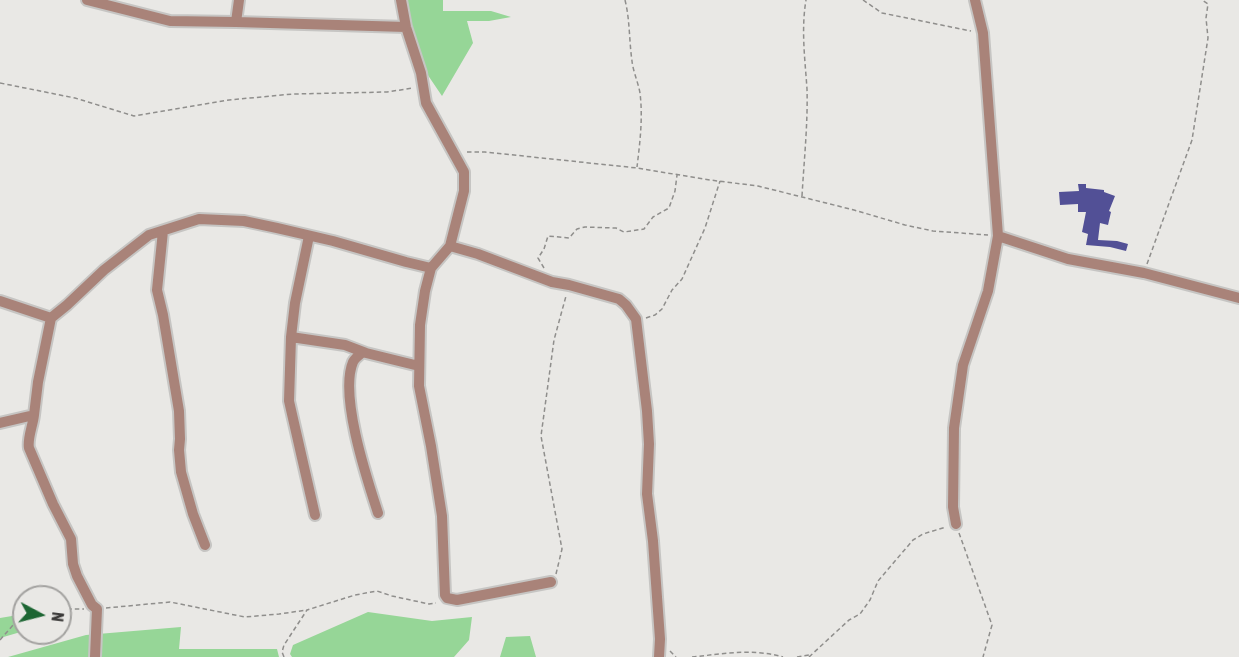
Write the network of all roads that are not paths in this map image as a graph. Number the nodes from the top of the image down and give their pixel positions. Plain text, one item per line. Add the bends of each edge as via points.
1 (87, 0) edge
2 (239, 0) edge
3 (400, 0) edge
4 (975, 0) edge
5 (236, 22) junction
6 (406, 27) junction
7 (164, 231) junction
8 (309, 236) junction
9 (998, 236) junction
10 (450, 246) junction
11 (431, 268) junction
12 (1239, 298) edge
13 (0, 301) edge
14 (51, 318) junction
15 (291, 337) junction
16 (363, 352) junction
17 (419, 366) junction
18 (34, 415) junction
19 (0, 423) edge
20 (378, 513) dead end
21 (315, 515) dead end
22 (956, 524) road end
23 (205, 545) dead end
24 (551, 582) road end
25 (95, 657) edge
26 (659, 657) edge

1 - 5 street via 170,21
2 - 5 street
3 - 6 street
4 - 9 street via 983,33
5 - 6 street
6 - 10 street via 426,102 464,172 464,191
7 - 8 street via 199,219 244,221
7 - 14 street via 150,235 104,270
7 - 23 street via 157,290 178,411 181,472
8 - 11 street
8 - 15 street
9 - 12 street via 1068,259 1144,273
9 - 22 street via 988,291 963,365 954,429
10 - 11 street
10 - 26 street via 552,282 619,299 636,319 647,411 647,494
11 - 17 street via 420,325
13 - 14 street
14 - 18 street
15 - 16 street via 345,345
15 - 21 street via 289,401
16 - 17 street
16 - 20 street via 352,364 350,396 359,451
17 - 24 street via 419,386 442,516 445,595 453,600
18 - 19 street
18 - 25 street via 29,448 71,539 77,576 97,609

